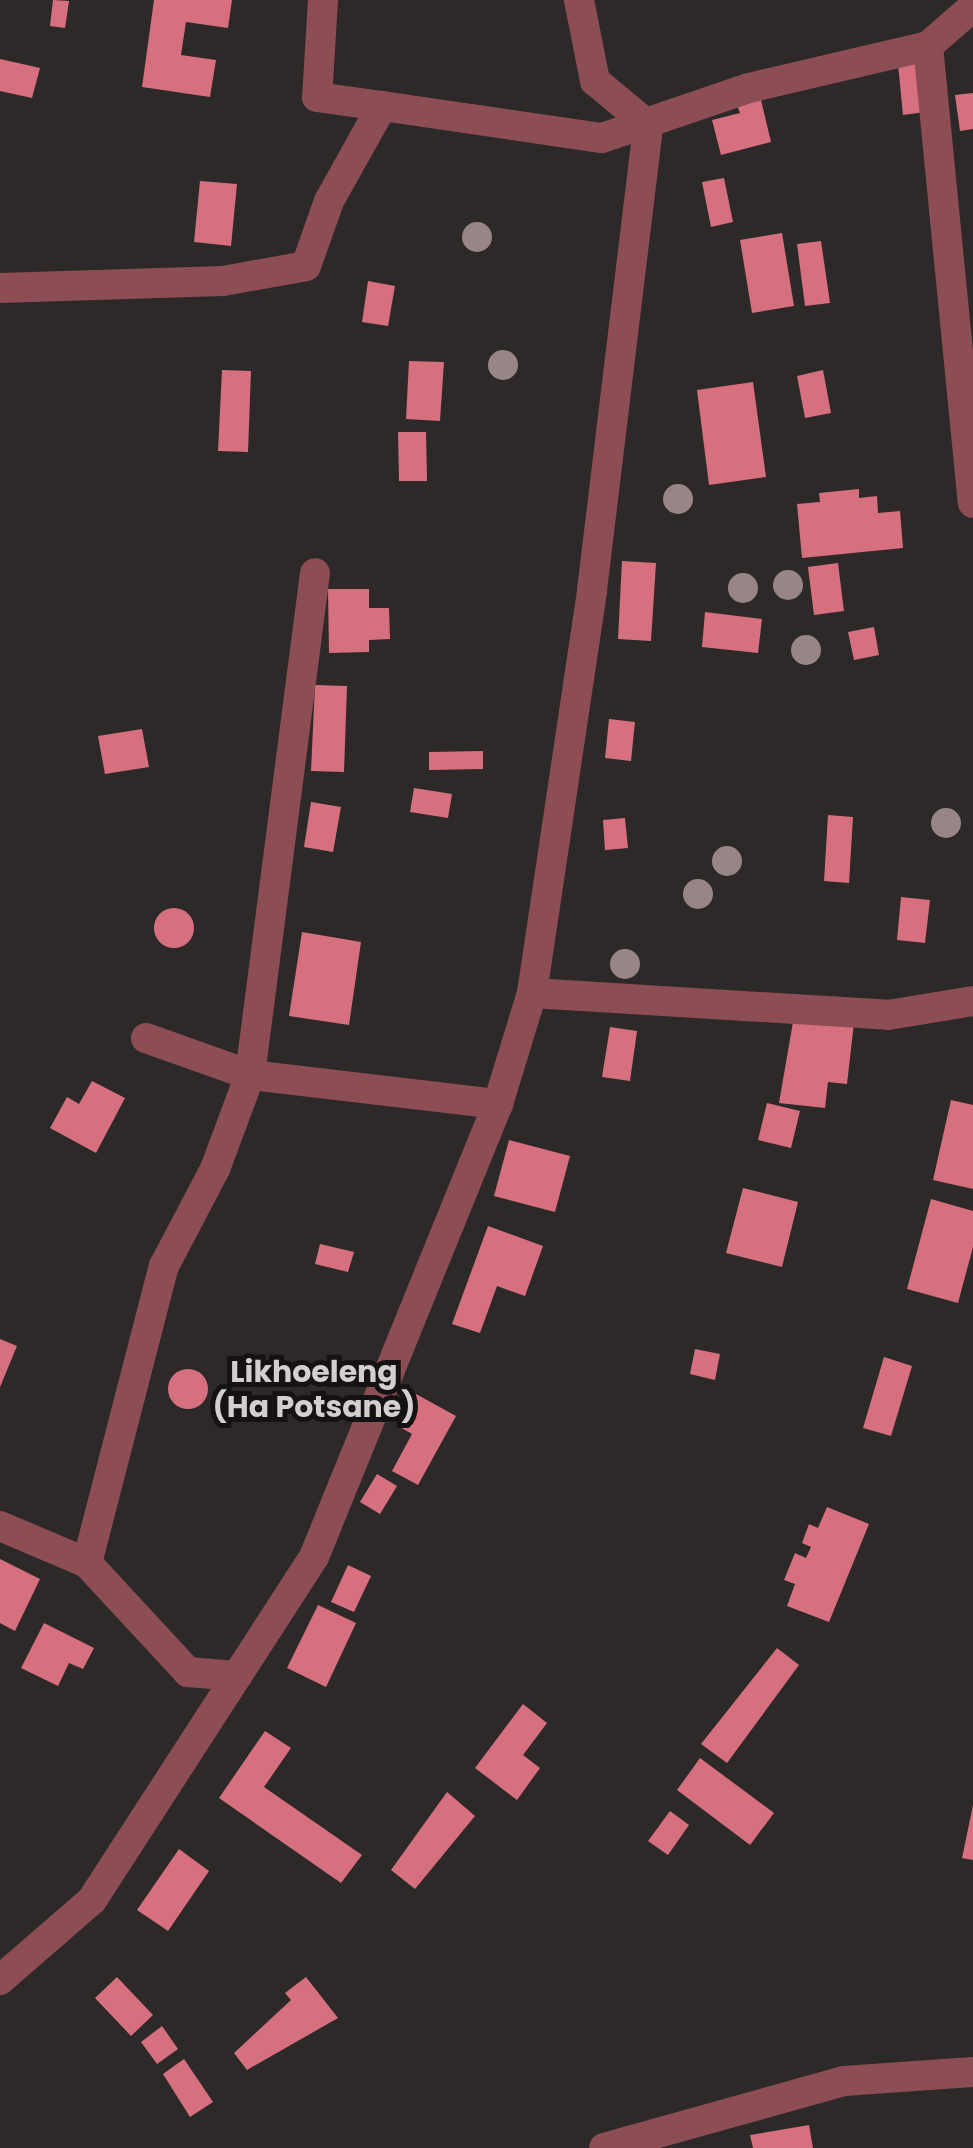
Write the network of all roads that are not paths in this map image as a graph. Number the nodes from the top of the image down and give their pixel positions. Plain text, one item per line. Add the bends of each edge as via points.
1 (323, 0) edge
2 (579, 0) edge
3 (973, 6) edge
4 (928, 46) junction
5 (382, 106) junction
6 (648, 125) junction
7 (0, 288) edge
8 (973, 503) edge
9 (315, 573) dead end
10 (532, 992) junction
11 (973, 1001) edge
12 (146, 1038) dead end
13 (250, 1075) junction
14 (498, 1104) junction
15 (0, 1526) edge
16 (87, 1563) junction
17 (237, 1676) junction
18 (0, 1980) edge
19 (973, 2072) edge
20 (604, 2148) edge

1 - 5 street via 318,97
2 - 6 street via 596,81
3 - 4 street
4 - 6 street via 749,88
4 - 8 street
5 - 6 street via 602,138
5 - 7 street via 329,201 306,266 224,281
6 - 10 street via 592,590
9 - 13 street
10 - 11 street via 888,1015
10 - 14 street
12 - 13 street
13 - 14 street
13 - 16 street via 216,1169 164,1266
14 - 17 street via 314,1557
15 - 16 street
16 - 17 street via 188,1672
17 - 18 street via 92,1900
19 - 20 street via 844,2081

